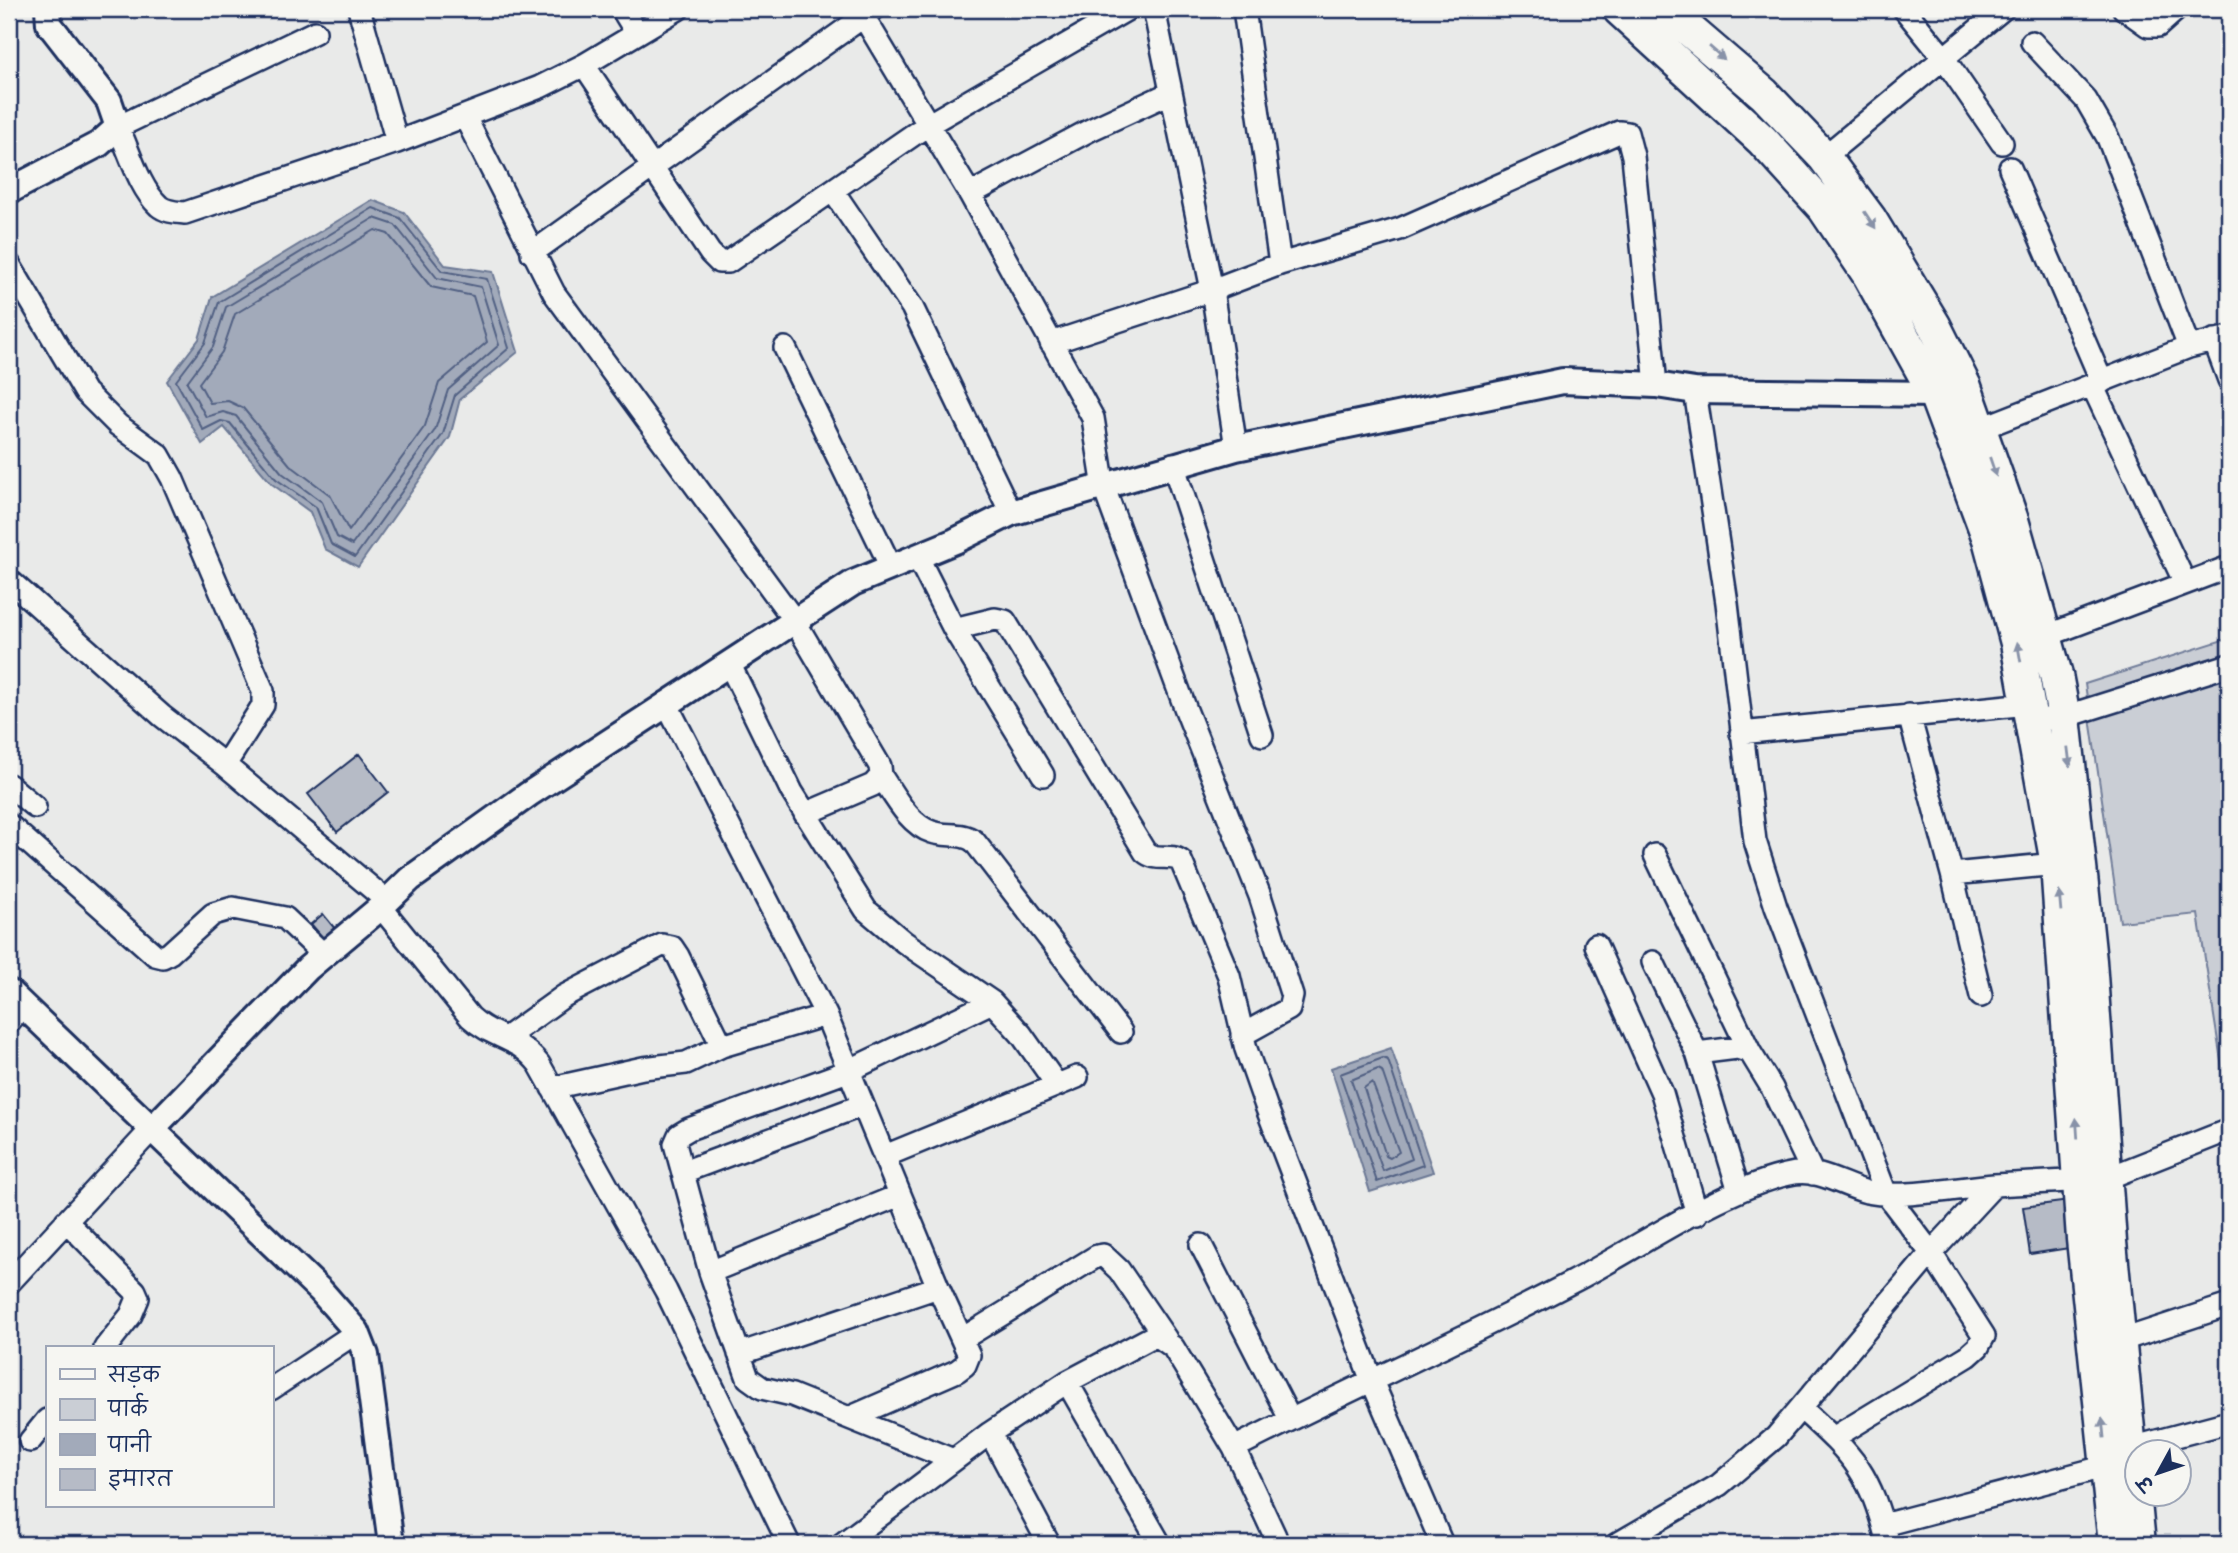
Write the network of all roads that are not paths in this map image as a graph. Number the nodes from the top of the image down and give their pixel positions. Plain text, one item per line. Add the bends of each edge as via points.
1 (48, 9) edge
2 (359, 9) edge
3 (622, 9) edge
4 (678, 9) edge
5 (1128, 9) edge
6 (1154, 9) edge
7 (1244, 9) edge
8 (1619, 9) edge
9 (1904, 9) edge
10 (2003, 9) edge
11 (2124, 9) edge
12 (2177, 9) edge
13 (865, 11) edge
14 (1682, 15) edge
15 (315, 32) dead end
16 (636, 32) junction
17 (2032, 42) dead end
18 (1673, 57) junction
19 (1943, 57) junction
20 (584, 65) junction
21 (1170, 93) junction
22 (465, 117) junction
23 (929, 124) junction
24 (118, 127) junction
25 (397, 142) junction
26 (2002, 143) dead end
27 (1824, 157) junction
28 (655, 167) junction
29 (2010, 168) dead end
30 (9, 191) edge
31 (833, 191) junction
32 (971, 194) junction
33 (533, 253) junction
34 (9, 264) edge
35 (1280, 264) junction
36 (1212, 290) junction
37 (2221, 339) edge
38 (1051, 343) junction
39 (2189, 347) junction
40 (785, 348) dead end
41 (2229, 380) edge
42 (2098, 384) junction
43 (1656, 385) junction
44 (1965, 387) junction
45 (1695, 391) junction
46 (1935, 394) junction
47 (1966, 433) junction
48 (1236, 448) junction
49 (1173, 464) junction
50 (1104, 488) junction
51 (1012, 513) junction
52 (917, 556) junction
53 (891, 566) junction
54 (2229, 567) edge
55 (9, 580) edge
56 (2185, 583) junction
57 (794, 620) junction
58 (954, 629) junction
59 (2046, 636) junction
60 (729, 663) junction
61 (2229, 665) edge
62 (666, 703) junction
63 (2030, 712) junction
64 (1909, 715) junction
65 (2064, 716) junction
66 (1741, 733) junction
67 (1262, 735) dead end
68 (225, 765) junction
69 (1043, 775) dead end
70 (881, 776) junction
71 (9, 785) edge
72 (35, 807) dead end
73 (804, 814) junction
74 (9, 825) edge
75 (1655, 855) dead end
76 (2057, 864) junction
77 (1952, 874) junction
78 (384, 904) junction
79 (1596, 945) dead end
80 (324, 955) junction
81 (1653, 962) dead end
82 (1981, 996) dead end
83 (992, 1002) junction
84 (13, 1007) edge
85 (826, 1015) junction
86 (1121, 1032) dead end
87 (1242, 1035) junction
88 (507, 1037) junction
89 (722, 1046) junction
90 (1750, 1052) junction
91 (1697, 1053) junction
92 (848, 1071) junction
93 (552, 1088) junction
94 (863, 1105) junction
95 (153, 1128) junction
96 (2229, 1130) edge
97 (885, 1156) junction
98 (683, 1172) junction
99 (1812, 1174) junction
100 (2093, 1180) junction
101 (1994, 1185) junction
102 (1739, 1191) junction
103 (1886, 1194) junction
104 (900, 1195) junction
105 (1697, 1214) junction
106 (66, 1221) junction
107 (1201, 1245) dead end
108 (1931, 1253) junction
109 (710, 1272) junction
110 (9, 1283) edge
111 (938, 1287) junction
112 (2229, 1305) edge
113 (357, 1332) junction
114 (962, 1339) junction
115 (1166, 1339) junction
116 (2119, 1341) junction
117 (107, 1346) edge
118 (739, 1354) junction
119 (1371, 1381) junction
120 (1067, 1382) junction
121 (273, 1388) edge
122 (1802, 1409) junction
123 (849, 1418) junction
124 (1290, 1419) junction
125 (46, 1421) edge
126 (2229, 1422) edge
127 (990, 1433) junction
128 (1833, 1438) junction
129 (30, 1441) dead end
130 (1234, 1448) junction
131 (2119, 1457) junction
132 (951, 1459) junction
133 (1882, 1538) edge
134 (391, 1544) edge
135 (789, 1544) edge
136 (842, 1544) edge
137 (1049, 1544) edge
138 (1160, 1544) edge
139 (1270, 1544) edge
140 (1442, 1544) edge
141 (1617, 1544) edge
142 (2115, 1544) edge
143 (2138, 1544) edge

1 - 24 street via 49,24 109,101
2 - 25 street
3 - 16 street
4 - 16 street
5 - 23 street
6 - 21 street
7 - 35 street
8 - 18 main road
9 - 19 street
10 - 19 street
11 - 12 street via 2148,26 2158,26
13 - 23 street
13 - 28 street
14 - 18 street
14 -> 27 main road
15 - 24 street
16 - 20 street
17 - 39 street via 2086,100 2108,138
18 - 46 main road via 1762,140 1824,208 1869,275
19 - 26 street
19 - 27 street
20 - 22 street
20 - 28 street
21 - 32 street
21 - 36 street
22 - 25 street
22 - 33 street
23 - 31 street
23 - 32 street
24 - 25 street via 158,206 185,213
24 - 30 street via 99,144
27 -> 44 main road via 1905,275
28 - 31 street via 719,262 739,257
28 - 33 street
29 - 42 street
31 - 51 street via 912,307
32 - 38 street
33 - 57 street via 583,335
34 - 68 street via 85,392 118,425 159,455 178,491 263,691 263,705
35 - 36 street
35 - 43 street via 1400,229 1619,132 1627,133
36 - 38 street
36 - 48 street
37 - 39 street
37 - 41 street
38 - 50 street via 1093,418
39 - 42 street
40 - 53 street
42 - 47 street
42 - 56 street
43 - 45 street
43 - 48 street via 1563,381
44 - 46 street
44 - 47 main road
45 - 46 street
45 - 66 street
46 - 47 main road
47 -> 59 main road via 2012,520
63 -> 47 main road
48 - 49 street
49 - 50 street
49 - 67 street
50 - 51 street
50 - 87 street via 1260,896 1292,996 1289,1009
51 - 52 street
52 - 53 street
52 - 58 street
53 - 57 street via 853,583
54 - 56 street
55 - 68 street via 162,716
56 - 59 street
57 - 60 street
57 - 70 street via 880,766
58 - 69 street
58 - 87 street via 995,619 1005,621 1145,852 1154,858 1181,861 1229,976
59 - 65 main road
60 - 62 street
60 - 73 street
61 - 65 street
62 - 78 street via 439,856
62 - 85 street
63 - 64 street
63 - 65 street
63 - 76 main road
64 - 66 street
64 - 77 street
65 -> 100 main road via 2090,961
66 - 103 street via 1755,841 1764,871
68 - 78 street
70 - 73 street via 873,785
70 - 86 street via 919,826 974,841
71 - 72 street
73 - 83 street via 866,910
74 - 80 street via 155,955 170,953 213,914 233,908 285,918
75 - 90 street
76 - 77 street
100 -> 76 main road
77 - 82 street
78 - 80 street
78 - 88 street via 470,1017 483,1029
79 - 105 street via 1662,1093
80 - 95 street
81 - 91 street
83 - 92 street
83 - 97 street via 1067,1081
84 - 95 street
85 - 89 street
85 - 92 street
87 - 119 street
88 - 89 street via 564,996 662,945 672,947 678,956
88 - 93 street via 528,1051
89 - 93 street via 685,1063
90 - 91 street via 1737,1048
90 - 99 street
91 - 102 street
92 - 94 street
92 - 98 street via 679,1135 675,1144
93 - 135 street via 666,1291
94 - 97 street
94 - 98 street
95 - 106 street
95 - 113 street via 335,1305
96 - 100 street
97 - 104 street
98 - 109 street
99 - 102 street via 1781,1176
99 - 103 street
100 - 101 street
100 - 116 main road
131 -> 100 main road
101 - 103 street
101 - 108 street
102 - 105 street
103 - 108 street
104 - 109 street
104 - 111 street
105 - 119 street via 1573,1282
106 - 110 street
106 - 117 street via 138,1298
107 - 124 street
108 - 122 street
108 - 128 street via 1984,1336 1978,1347
109 - 118 street
111 - 114 street
111 - 118 street
112 - 116 street
113 - 121 street
113 - 134 street via 366,1355
114 - 115 street via 1103,1255 1110,1258
114 - 123 street via 969,1354 957,1371
115 - 120 street via 1150,1338
115 - 130 street
116 - 131 main road
118 - 123 street via 755,1385
119 - 124 street
119 - 140 street
120 - 127 street
120 - 138 street
122 - 128 street
122 - 141 street via 1752,1460 1718,1485
123 - 132 street
124 - 130 street
125 - 129 street
126 - 131 street
127 - 132 street
127 - 137 street
128 - 133 street via 1865,1476
130 - 139 street via 1275,1536
131 - 133 street
131 - 142 main road
131 - 143 main road
132 - 136 street

